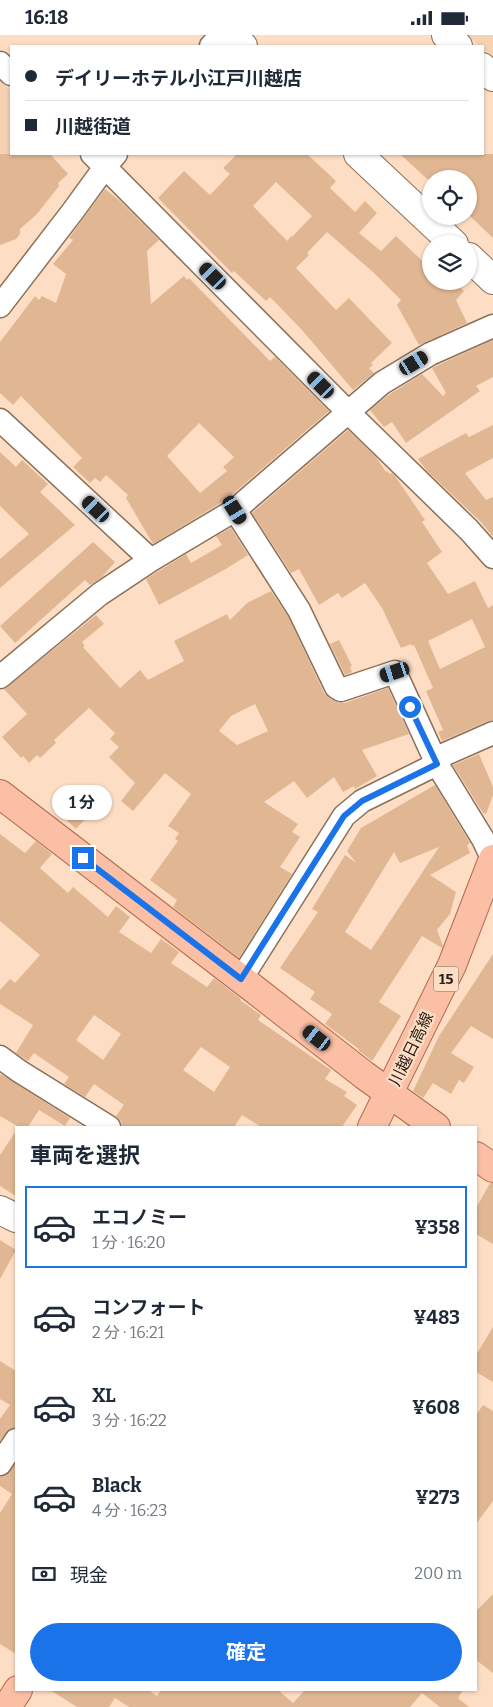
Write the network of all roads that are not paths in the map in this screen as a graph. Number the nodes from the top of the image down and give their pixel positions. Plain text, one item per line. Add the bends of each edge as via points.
1 (221, 35) edge
2 (231, 35) edge
3 (446, 35) edge
4 (212, 45) edge
5 (242, 45) edge
6 (457, 45) edge
7 (0, 63) edge
8 (10, 73) edge
9 (359, 155) edge
10 (105, 158) edge
11 (444, 235) edge
12 (477, 265) edge
13 (493, 280) edge
14 (0, 306) edge
15 (493, 326) edge
16 (348, 412) junction
17 (0, 420) edge
18 (235, 510) junction
19 (493, 557) edge
20 (151, 560) junction
21 (0, 677) edge
22 (493, 733) edge
23 (435, 762) junction
24 (0, 795) edge
25 (493, 859) edge
26 (241, 979) junction
27 (0, 1057) edge
28 (389, 1094) junction
29 (106, 1126) edge
30 (373, 1126) edge
31 (435, 1126) edge
32 (477, 1157) edge
33 (493, 1168) edge
34 (0, 1210) edge
35 (15, 1218) edge
36 (15, 1441) edge
37 (0, 1463) edge
38 (17, 1691) edge
39 (7, 1707) edge

1 - 4 street
2 - 5 main road
3 - 6 main road
7 - 8 street
9 - 11 main road
10 - 14 street via 74,211
10 - 16 street
12 - 13 main road
15 - 16 street via 430,353 382,383
16 - 18 street
16 - 19 street
17 - 20 street
18 - 20 street
18 - 23 street via 299,611 336,687 341,690 395,672
20 - 21 street via 100,594
22 - 23 street
23 - 25 street
23 - 26 street via 362,801 344,816
24 - 26 main road
25 - 28 main road, 川越日高線 / 15 via 452,965
26 - 28 main road
27 - 29 street
28 - 30 main road, 川越日高線 / 15
28 - 31 main road
32 - 33 main road
34 - 35 main road
36 - 37 street
38 - 39 main road

